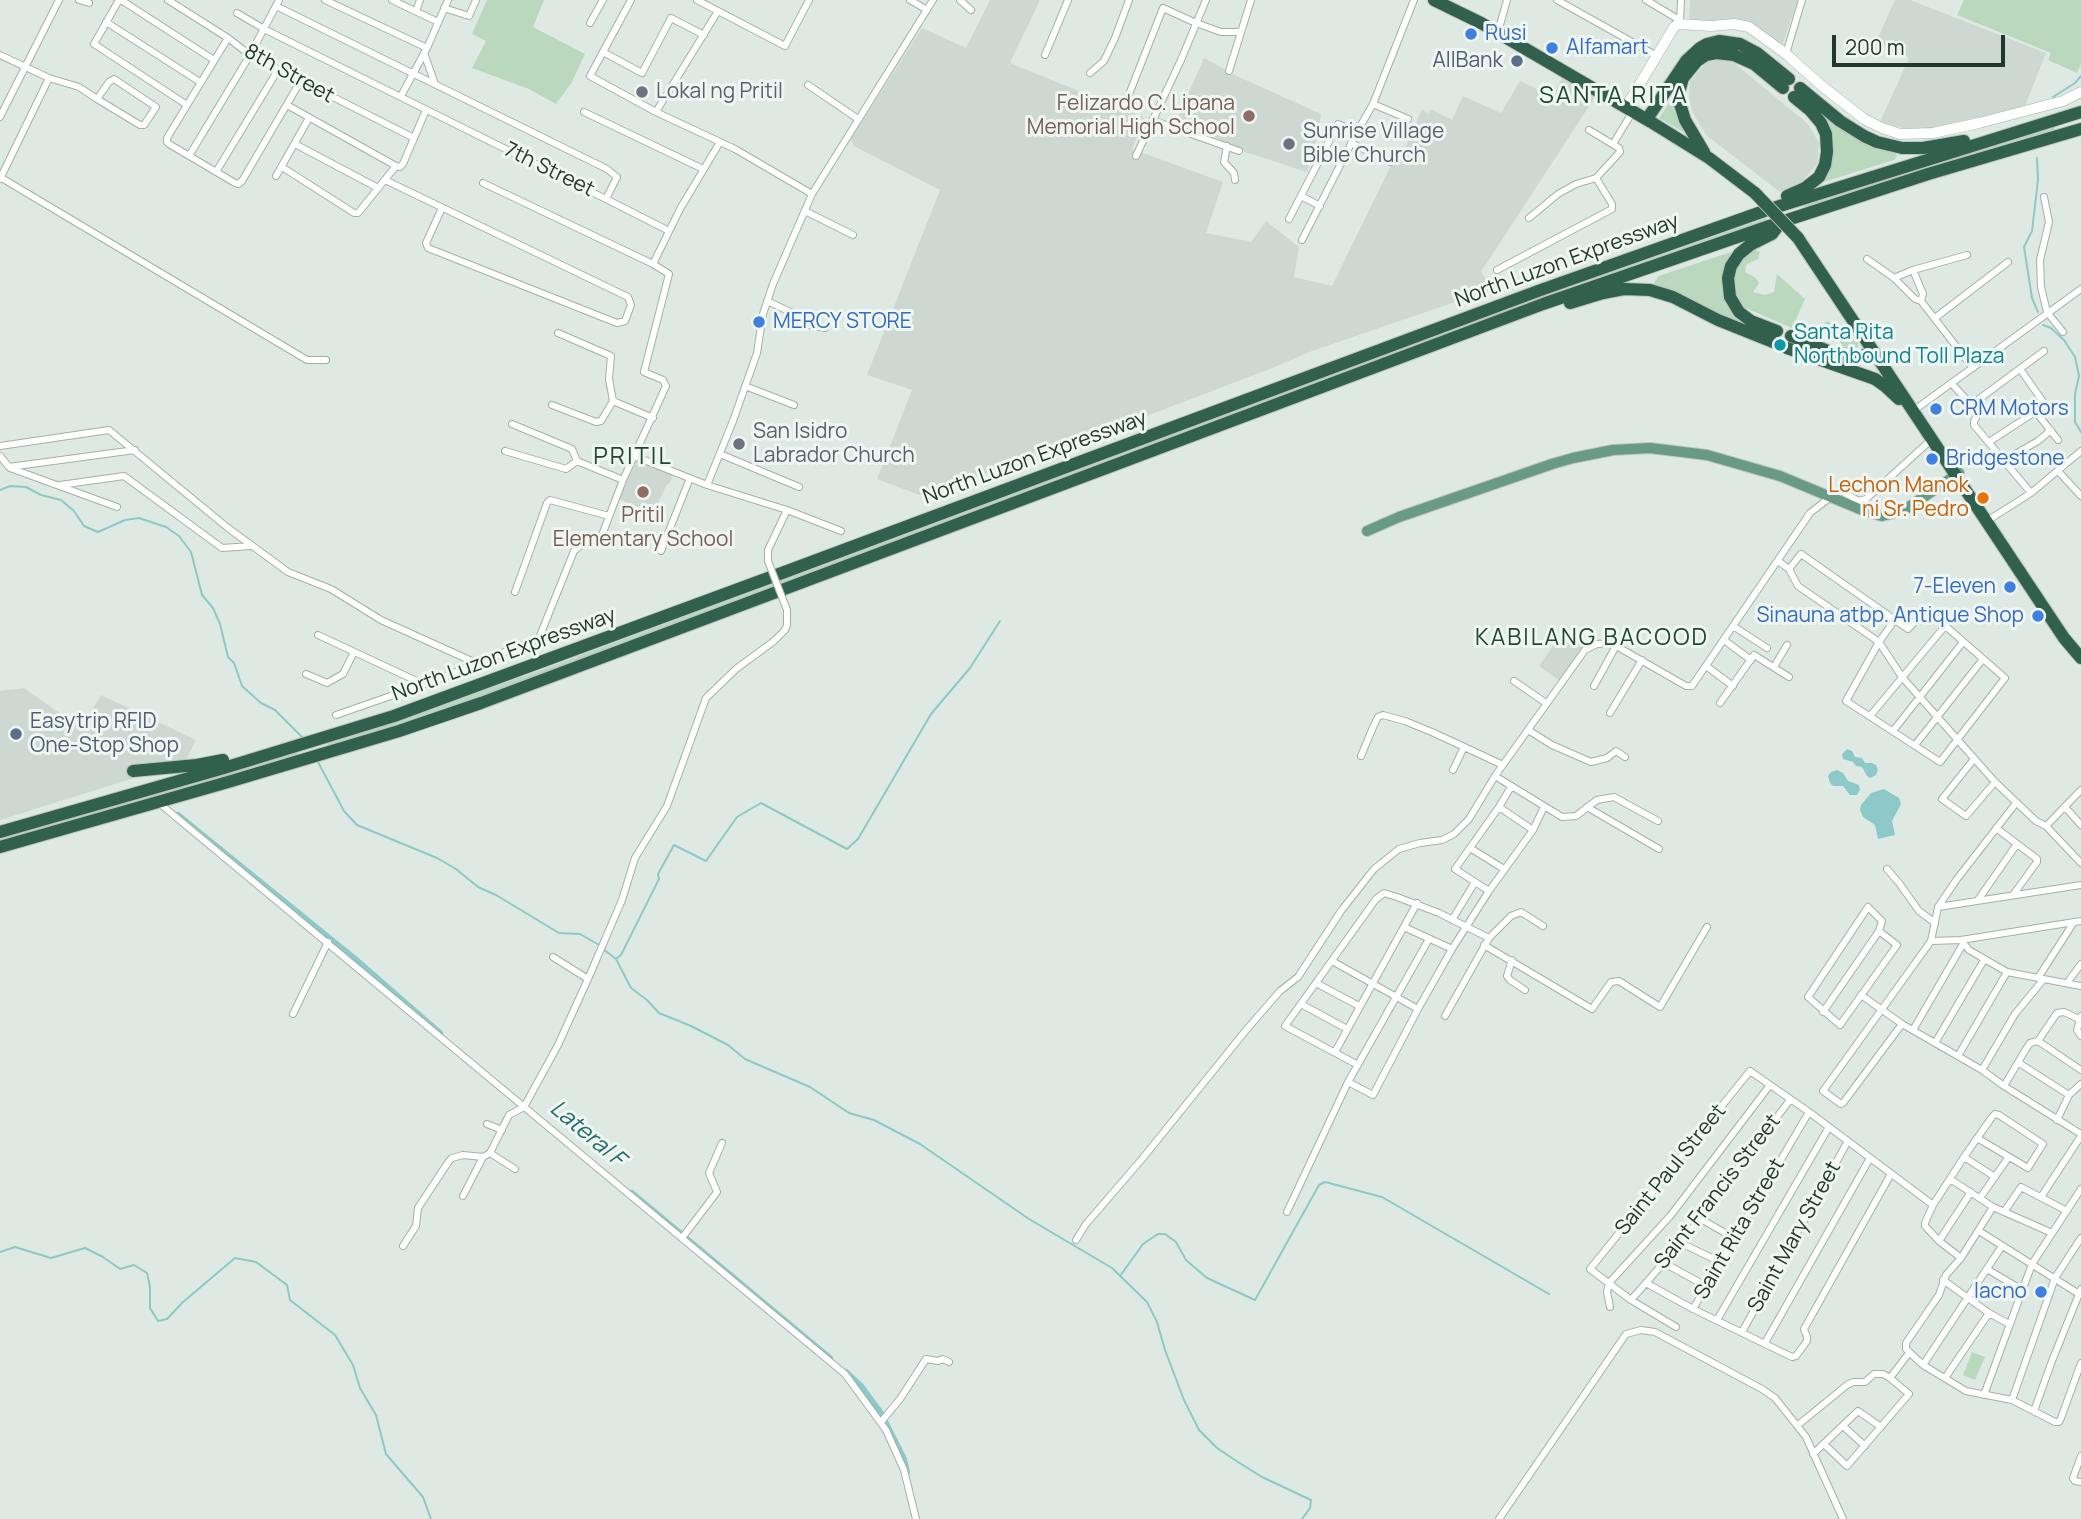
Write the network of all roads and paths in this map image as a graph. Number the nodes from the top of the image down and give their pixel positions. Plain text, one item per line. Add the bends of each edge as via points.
1 (59, 0) edge
2 (79, 0) edge
3 (120, 0) edge
4 (168, 0) edge
5 (325, 0) edge
6 (392, 0) edge
7 (420, 0) edge
8 (448, 0) edge
9 (476, 0) edge
10 (603, 0) edge
11 (631, 0) edge
12 (697, 0) edge
13 (809, 0) edge
14 (910, 0) edge
15 (933, 0) edge
16 (960, 0) edge
17 (1068, 0) edge
18 (1129, 0) edge
19 (1206, 0) edge
20 (1251, 0) edge
21 (1414, 0) edge
22 (1434, 0) edge
23 (1507, 0) edge
24 (1557, 0) edge
25 (1646, 0) edge
26 (1681, 0) edge
27 (1802, 0) edge
28 (89, 3) dead end
29 (278, 3) edge
30 (444, 8) junction
31 (927, 10) junction
32 (971, 10) dead end
33 (416, 11) junction
34 (718, 11) junction
35 (237, 13) dead end
36 (106, 22) junction
37 (438, 22) junction
38 (590, 23) dead end
39 (1196, 23) junction
40 (1679, 24) junction
41 (264, 29) junction
42 (1240, 32) junction
43 (1498, 33) junction
44 (704, 35) junction
45 (228, 38) junction
46 (425, 50) junction
47 (603, 52) junction
48 (1786, 54) junction
49 (0, 55) edge
50 (250, 55) junction
51 (1045, 55) dead end
52 (1657, 57) junction
53 (214, 60) junction
54 (24, 67) junction
55 (278, 70) junction
56 (1229, 71) dead end
57 (1090, 72) dead end
58 (414, 74) junction
59 (49, 78) junction
60 (1683, 78) junction
61 (200, 82) junction
62 (300, 82) junction
63 (435, 84) junction
64 (808, 85) dead end
65 (2081, 92) edge
66 (401, 96) junction
67 (97, 99) junction
68 (1373, 104) junction
69 (187, 105) junction
70 (287, 105) junction
71 (1124, 107) dead end
72 (1630, 109) junction
73 (426, 110) junction
74 (584, 112) dead end
75 (656, 112) junction
76 (2081, 112) edge
77 (0, 117) edge
78 (309, 118) junction
79 (858, 119) junction
80 (1408, 119) dead end
81 (1152, 120) junction
82 (1649, 120) junction
83 (2081, 129) edge
84 (1589, 130) dead end
85 (1357, 132) junction
86 (414, 138) junction
87 (1993, 139) junction
88 (720, 142) junction
89 (1351, 143) junction
90 (295, 144) junction
91 (1613, 144) junction
92 (1227, 146) junction
93 (1239, 151) dead end
94 (189, 156) junction
95 (1136, 156) dead end
96 (1709, 158) junction
97 (1390, 162) dead end
98 (396, 166) junction
99 (282, 167) junction
100 (703, 169) junction
101 (216, 172) junction
102 (276, 176) dead end
103 (0, 178) edge
104 (1596, 178) junction
105 (385, 180) junction
106 (1235, 180) dead end
107 (483, 183) dead end
108 (378, 188) junction
109 (813, 194) junction
110 (1301, 196) junction
111 (2044, 197) dead end
112 (607, 199) junction
113 (1320, 206) junction
114 (442, 208) junction
115 (1767, 210) junction
116 (805, 211) junction
117 (1530, 218) dead end
118 (1289, 219) dead end
119 (1781, 222) junction
120 (669, 231) junction
121 (852, 234) dead end
122 (1303, 240) dead end
123 (1967, 255) dead end
124 (1867, 259) dead end
125 (2008, 262) dead end
126 (653, 264) junction
127 (1497, 270) dead end
128 (1913, 270) junction
129 (1894, 278) junction
130 (2081, 289) edge
131 (767, 301) junction
132 (1921, 301) junction
133 (1525, 310) junction
134 (2047, 312) junction
135 (1935, 318) junction
136 (825, 328) dead end
137 (2063, 332) dead end
138 (558, 333) dead end
139 (2045, 351) dead end
140 (1876, 355) junction
141 (326, 360) dead end
142 (1844, 368) junction
143 (1973, 368) junction
144 (2020, 369) junction
145 (1952, 384) junction
146 (745, 386) junction
147 (613, 401) junction
148 (552, 405) dead end
149 (794, 405) dead end
150 (1970, 405) junction
151 (1911, 409) junction
152 (2036, 412) junction
153 (653, 418) junction
154 (512, 424) dead end
155 (2051, 430) junction
156 (1932, 439) junction
157 (2058, 440) dead end
158 (1989, 442) junction
159 (0, 446) edge
160 (135, 450) junction
161 (505, 451) dead end
162 (2081, 451) edge
163 (720, 454) junction
164 (0, 456) edge
165 (634, 456) junction
166 (2004, 460) junction
167 (577, 461) junction
168 (9, 467) junction
169 (2058, 471) junction
170 (1959, 473) dead end
171 (690, 478) junction
172 (623, 480) junction
173 (60, 485) junction
174 (707, 485) junction
175 (799, 487) dead end
176 (2031, 493) junction
177 (2081, 496) edge
178 (1829, 497) junction
179 (117, 507) dead end
180 (787, 510) junction
181 (609, 516) junction
182 (1987, 521) junction
183 (841, 531) dead end
184 (1367, 531) dead end
185 (251, 546) junction
186 (661, 551) dead end
187 (1778, 561) junction
188 (1789, 569) junction
189 (515, 592) dead end
190 (1894, 621) junction
191 (1945, 625) junction
192 (1733, 626) junction
193 (318, 635) dead end
194 (1724, 639) junction
195 (1879, 642) junction
196 (1963, 642) junction
197 (1787, 645) dead end
198 (1616, 646) junction
199 (1767, 648) dead end
200 (354, 652) junction
201 (2081, 658) edge
202 (1983, 659) junction
203 (1642, 660) junction
204 (1751, 660) junction
205 (476, 663) junction
206 (1706, 666) junction
207 (1773, 667) junction
208 (306, 674) dead end
209 (1789, 677) dead end
210 (1902, 677) junction
211 (1514, 681) dead end
212 (423, 684) junction
213 (1594, 685) dead end
214 (1733, 686) junction
215 (1919, 698) junction
216 (1546, 703) junction
217 (1720, 703) dead end
218 (1610, 713) dead end
219 (336, 715) dead end
220 (1870, 716) junction
221 (1937, 717) junction
222 (1528, 730) junction
223 (1893, 731) junction
224 (1957, 739) junction
225 (1915, 745) junction
226 (295, 746) junction
227 (1464, 747) junction
228 (1361, 756) dead end
229 (1625, 757) dead end
230 (1974, 759) junction
231 (1503, 765) junction
232 (1453, 770) dead end
233 (132, 771) dead end
234 (1495, 776) junction
235 (1995, 782) junction
236 (1511, 786) junction
237 (2081, 790) edge
238 (158, 802) junction
239 (2016, 803) junction
240 (1499, 807) junction
241 (1544, 807) junction
242 (1587, 807) junction
243 (2065, 807) junction
244 (1658, 821) dead end
245 (2081, 825) edge
246 (2046, 826) junction
247 (1996, 828) junction
248 (1533, 830) junction
249 (0, 832) edge
250 (2017, 844) junction
251 (0, 847) edge
252 (1470, 848) junction
253 (1659, 849) dead end
254 (2081, 863) edge
255 (1504, 869) junction
256 (1887, 869) dead end
257 (1475, 883) junction
258 (2081, 885) edge
259 (1489, 891) junction
260 (2013, 895) junction
261 (1978, 900) junction
262 (1417, 903) junction
263 (1938, 907) junction
264 (1452, 920) junction
265 (2078, 921) edge
266 (1934, 923) junction
267 (1544, 926) dead end
268 (1404, 927) junction
269 (1466, 927) junction
270 (1707, 927) dead end
271 (1879, 931) junction
272 (1489, 938) junction
273 (1429, 939) junction
274 (1931, 941) junction
275 (328, 942) junction
276 (1962, 942) junction
277 (1484, 945) junction
278 (1452, 949) junction
279 (553, 957) dead end
280 (1512, 960) junction
281 (1984, 960) junction
282 (1332, 961) junction
283 (2081, 964) edge
284 (2007, 972) junction
285 (588, 979) junction
286 (2040, 979) junction
287 (1317, 983) junction
288 (2067, 983) junction
289 (1372, 984) junction
290 (2081, 986) edge
291 (1525, 990) dead end
292 (1861, 995) junction
293 (1396, 998) junction
294 (1301, 1004) junction
295 (1359, 1006) junction
296 (1418, 1009) junction
297 (1881, 1009) junction
298 (1823, 1012) junction
299 (293, 1014) dead end
300 (1445, 1016) dead end
301 (2080, 1018) edge
302 (1902, 1024) junction
303 (1347, 1029) junction
304 (1913, 1030) junction
305 (2081, 1035) edge
306 (2038, 1041) junction
307 (1935, 1043) junction
308 (1335, 1052) junction
309 (1958, 1056) junction
310 (2019, 1063) junction
311 (1358, 1065) junction
312 (1982, 1070) junction
313 (2081, 1070) edge
314 (1348, 1082) junction
315 (2081, 1084) edge
316 (1770, 1086) junction
317 (2004, 1086) junction
318 (2069, 1095) junction
319 (1790, 1100) junction
320 (524, 1106) junction
321 (1809, 1112) junction
322 (2057, 1120) junction
323 (487, 1124) dead end
324 (1829, 1127) junction
325 (502, 1130) junction
326 (2081, 1135) edge
327 (1977, 1138) junction
328 (1848, 1141) junction
329 (722, 1143) dead end
330 (486, 1155) junction
331 (1964, 1157) junction
332 (1870, 1158) junction
333 (2008, 1158) junction
334 (515, 1169) dead end
335 (1891, 1174) junction
336 (1995, 1177) junction
337 (1950, 1179) junction
338 (2081, 1189) edge
339 (1971, 1192) junction
340 (463, 1196) dead end
341 (2041, 1197) junction
342 (1980, 1198) junction
343 (1933, 1205) junction
344 (1993, 1207) junction
345 (2067, 1211) junction
346 (1286, 1212) dead end
347 (2004, 1212) junction
348 (1699, 1218) junction
349 (1979, 1231) junction
350 (2052, 1233) junction
351 (684, 1236) junction
352 (1734, 1238) junction
353 (2081, 1238) edge
354 (1076, 1240) dead end
355 (1939, 1241) junction
356 (1681, 1243) junction
357 (403, 1246) dead end
358 (2002, 1246) junction
359 (1961, 1258) junction
360 (1720, 1262) junction
361 (1664, 1263) junction
362 (2032, 1264) junction
363 (1987, 1269) junction
364 (2055, 1278) junction
365 (1943, 1280) junction
366 (1609, 1283) junction
367 (1646, 1283) junction
368 (1706, 1286) junction
369 (2022, 1290) junction
370 (2080, 1292) edge
371 (1968, 1298) junction
372 (1631, 1300) junction
373 (1610, 1307) dead end
374 (1693, 1309) junction
375 (1989, 1313) junction
376 (1717, 1320) junction
377 (2010, 1324) junction
378 (1676, 1327) dead end
379 (1742, 1332) junction
380 (1765, 1343) junction
381 (1908, 1351) junction
382 (949, 1362) dead end
383 (2081, 1363) edge
384 (1923, 1365) junction
385 (1890, 1378) junction
386 (1945, 1378) junction
387 (1984, 1395) junction
388 (2012, 1400) junction
389 (2034, 1411) junction
390 (884, 1420) junction
391 (1798, 1425) junction
392 (1843, 1426) junction
393 (1881, 1427) junction
394 (1825, 1445) junction
395 (1865, 1446) junction
396 (1813, 1454) junction
397 (2081, 1456) edge
398 (2078, 1482) edge
399 (916, 1519) edge
400 (1499, 1519) edge
401 (1843, 1519) edge

1 - 54 street
2 - 28 street
3 - 36 street
3 - 53 street
4 - 45 street, 8th Street
5 - 46 street
6 - 33 street
7 - 33 street
8 - 30 street
9 - 30 street via 469,16
10 - 38 street
11 - 47 street
12 - 34 street
13 - 34 street via 785,46
14 - 31 street
15 - 31 street
16 - 32 street
17 - 51 street
18 - 57 street via 1104,61
19 - 39 street
20 - 42 street
21 - 68 street
22 - 43 highway
23 - 43 street
24 - 52 street
25 - 40 street
26 - 40 street
27 - 48 street
29 - 41 street
29 - 58 street, 7th Street
30 - 37 street
31 - 79 street
33 - 37 street
34 - 44 street
35 - 41 street, 7th Street
36 - 61 street
36 - 69 street via 94,44
37 - 46 street
39 - 42 street via 1221,32
39 - 71 street via 1163,8
39 - 81 street
40 - 48 main road via 1749,27
40 - 52 main road
41 - 50 street
41 - 66 street, 7th Street
42 - 56 street
43 - 72 highway
44 - 47 street via 671,18 642,73
44 - 75 street
45 - 50 street, 8th Street
45 - 53 street
46 - 58 street
46 - 63 street
47 - 75 street via 590,76
48 - 65 main road via 1864,119 1900,134 1933,133 1979,123
49 - 54 street
50 - 55 street, 8th Street
50 - 94 street
52 - 72 main road
53 - 61 street
54 - 59 street
54 - 77 street
55 - 62 street, 8th Street
55 - 101 street
58 - 63 street, 7th Street
58 - 66 street
59 - 67 street
59 - 103 street
60 - 82 highway
60 - 82 highway via 1706,55 1725,53 1786,83 1757,53 1740,44 1718,41 1700,48 1686,61
60 - 96 highway via 1679,92 1685,120
61 - 69 street
62 - 70 street
62 - 86 street, 8th Street
63 - 112 street, 7th Street via 616,175
64 - 79 street
66 - 73 street, 7th Street
67 - 67 street via 142,126 156,107 114,79
68 - 80 street
68 - 85 street
69 - 94 street via 167,142
70 - 78 street
70 - 101 street via 243,181 234,183
72 - 82 highway
72 - 91 street
73 - 86 street
73 - 112 street, 7th Street
74 - 100 street
75 - 88 street
76 - 87 highway, North Luzon Expressway
78 - 90 street
78 - 98 street
79 - 109 street
81 - 92 street
81 - 95 street
82 - 96 highway
83 - 119 highway, North Luzon Expressway
84 - 91 street
85 - 89 street
85 - 110 street via 1338,124
86 - 98 street via 403,164
87 - 115 highway, North Luzon Expressway
87 - 115 highway via 1902,148 1877,142 1797,93 1826,134 1825,165 1805,188 1775,201
88 - 100 street
88 - 109 street
89 - 97 street
89 - 113 street
90 - 99 street
90 - 108 street
91 - 104 street via 1620,152
92 - 93 street
92 - 106 street via 1224,162
94 - 101 street
96 - 140 highway, bridge via 1755,193 1798,238
98 - 105 street
99 - 102 street
99 - 108 street via 358,214
100 - 120 street
103 - 141 street via 307,360
104 - 117 street via 1558,194
104 - 127 street via 1612,209
105 - 108 street
105 - 114 street
107 - 126 street
109 - 116 street
110 - 113 street
110 - 118 street
111 - 134 street via 2049,222 2040,260
112 - 120 street
113 - 122 street
114 - 114 street via 628,297 631,304 625,321 617,323 428,248 426,243
115 - 226 highway, North Luzon Expressway via 394,716
116 - 121 street
116 - 131 street
119 - 133 highway, North Luzon Expressway
119 - 133 highway via 1772,234 1739,254 1728,278 1730,297 1739,312 1775,337 1718,320 1650,290 1624,289 1540,312
120 - 126 street
123 - 128 street
124 - 129 street
125 - 135 street
126 - 153 street via 670,276 644,372 666,383
128 - 129 street
128 - 132 street via 1923,293
129 - 132 street
130 - 134 street
131 - 136 street via 797,315 800,323
131 - 146 street
132 - 135 street
133 - 238 highway, North Luzon Expressway via 554,676 399,731
134 - 137 street
134 - 143 street
135 - 143 street
138 - 147 street via 611,356
139 - 144 street
140 - 142 highway via 1863,366
140 - 142 highway via 1848,359 1789,342
140 - 151 highway
142 - 151 highway via 1878,381
143 - 145 street
144 - 150 street
144 - 152 street via 2044,403
145 - 150 street
145 - 151 street
146 - 149 street
146 - 163 street
147 - 148 street via 596,422
147 - 153 street
150 - 158 street via 1978,414 1974,425
151 - 156 highway
152 - 155 street
152 - 158 street
153 - 165 street
154 - 167 street via 572,449
155 - 157 street
155 - 166 street
156 - 178 street via 1866,499 1859,501 1843,492
156 - 182 highway
158 - 166 street
159 - 160 street via 108,430
160 - 168 street
160 - 185 street
161 - 167 street via 566,469
162 - 169 street
163 - 174 street
163 - 175 street
164 - 168 street
165 - 171 street
165 - 172 street
166 - 176 street
167 - 172 street
168 - 173 street
169 - 176 street
169 - 177 street
170 - 178 main road via 1910,508 1889,516
171 - 174 street
171 - 186 street
172 - 181 street
173 - 179 street
173 - 185 street via 124,476 222,548
174 - 180 street
176 - 182 street
178 - 184 main road via 1707,455 1632,448 1552,464
178 - 187 street via 1810,513
180 - 183 street
180 - 285 street, bridge via 768,550 787,610 785,630 706,698 667,806 635,858
181 - 189 street via 550,500
181 - 205 street via 598,543 582,544 575,551 539,638
182 - 201 highway
185 - 205 street via 288,572
187 - 188 street
187 - 192 street
188 - 190 street via 1801,554
188 - 195 street via 1798,586
190 - 191 street via 1908,629 1926,609
190 - 195 street
191 - 196 street
191 - 210 street
192 - 194 street
192 - 199 street
193 - 200 street
194 - 204 street
194 - 206 street
195 - 210 street
195 - 220 street via 1846,701
196 - 202 street
196 - 215 street
197 - 207 street
198 - 203 street
198 - 213 street
198 - 216 street via 1597,643 1585,650
200 - 208 street via 343,674 327,683
200 - 212 street
202 - 221 street
202 - 224 street via 2004,678
203 - 206 street via 1686,686 1692,686
203 - 218 street
204 - 207 street via 1754,655
204 - 214 street
205 - 212 street
206 - 214 street
207 - 209 street
210 - 215 street
210 - 220 street
211 - 216 street
212 - 219 street
214 - 217 street
215 - 221 street
215 - 223 street
216 - 222 street
220 - 223 street
221 - 224 street
221 - 225 street
222 - 229 street via 1591,762 1616,751
222 - 231 street
223 - 225 street
224 - 225 street via 1940,762
224 - 230 street
226 - 233 highway via 197,765
226 - 249 highway, North Luzon Expressway
227 - 228 street via 1383,715
227 - 231 street
227 - 232 street
230 - 235 street
230 - 235 street via 1941,799 1966,816
231 - 234 street
234 - 236 street
234 - 354 street via 1475,812 1454,834 1399,849 1374,869 1298,977 1255,1020
235 - 239 street
236 - 240 street
236 - 241 street
237 - 243 street
238 - 251 highway, North Luzon Expressway
238 - 275 street
239 - 246 street
239 - 247 street
240 - 248 street
240 - 252 street
241 - 242 street via 1562,817 1576,816
241 - 248 street
242 - 244 street via 1614,797
242 - 253 street
243 - 245 street
243 - 246 street
246 - 254 street
247 - 250 street
247 - 263 street
248 - 255 street
250 - 260 street via 2036,856 2037,862
250 - 261 street
252 - 255 street
252 - 257 street via 1455,869
255 - 259 street
256 - 266 street
257 - 259 street
257 - 264 street
258 - 260 street
259 - 269 street
260 - 261 street
261 - 263 street
262 - 264 street
262 - 268 street
262 - 282 street via 1384,893
263 - 266 street
264 - 269 street
265 - 276 street
265 - 286 street
266 - 274 street
267 - 272 street via 1515,913
268 - 273 street
268 - 289 street
269 - 272 street
269 - 278 street
270 - 280 street via 1660,1007 1619,981 1611,982 1592,1009
271 - 292 street via 1896,945
271 - 298 street
271 - 298 street via 1882,921 1868,907 1808,997
272 - 277 street
273 - 278 street
273 - 293 street
274 - 276 street
274 - 297 street
275 - 299 street
275 - 320 street
276 - 281 street
276 - 304 street
277 - 280 street
277 - 300 street
278 - 296 street
279 - 285 street
280 - 291 street via 1507,976
281 - 284 street
281 - 307 street
282 - 287 street
282 - 289 street
283 - 288 street
284 - 286 street
284 - 309 street
285 - 320 street
286 - 288 street
286 - 312 street
287 - 294 street
287 - 295 street
288 - 290 street
289 - 293 street
289 - 295 street
292 - 297 street
292 - 298 street via 1840,1025
293 - 296 street
293 - 311 street
294 - 303 street
294 - 308 street via 1285,1026
295 - 303 street
296 - 314 street via 1373,1094
297 - 302 street
297 - 302 street via 1823,1091 1841,1104
301 - 305 street via 2077,1030
301 - 306 street via 2060,1012
302 - 304 street
303 - 308 street
304 - 307 street
306 - 310 street via 2030,1043
306 - 313 street
307 - 309 street
308 - 311 street
309 - 312 street
310 - 317 street
310 - 318 street
311 - 314 street
312 - 317 street
314 - 346 street
315 - 318 street
316 - 319 street
316 - 366 street via 1671,1215
316 - 366 street, Saint Paul Street via 1750,1071 1590,1269
317 - 322 street
318 - 322 street
319 - 321 street
319 - 348 street, Saint Francis Street
320 - 325 street via 509,1115
320 - 351 street
321 - 324 street
321 - 352 street, Saint Rita Street
322 - 326 street
323 - 325 street
324 - 328 street
324 - 376 street
325 - 330 street
326 - 341 street
327 - 331 street
327 - 333 street
327 - 333 street via 1995,1114 2043,1144 2028,1168
328 - 332 street
328 - 379 street, Saint Mary Street
329 - 351 street via 709,1173 717,1192
330 - 334 street
330 - 340 street
330 - 357 street via 452,1158 418,1208 416,1226
331 - 336 street
331 - 337 street
332 - 335 street
332 - 380 street
333 - 336 street
335 - 343 street
335 - 380 street via 1804,1329 1807,1341 1796,1356
336 - 342 street
337 - 339 street
337 - 343 street
338 - 345 street
339 - 342 street
339 - 355 street
341 - 345 street
341 - 347 street via 2021,1187
342 - 344 street
343 - 355 street via 1925,1226
344 - 347 street
344 - 349 street
345 - 350 street
347 - 350 street
348 - 352 street
348 - 356 street, Saint Francis Street
349 - 358 street
349 - 359 street
350 - 362 street
351 - 390 street via 845,1374
352 - 360 street, Saint Rita Street
353 - 364 street
355 - 359 street
356 - 360 street
356 - 361 street, Saint Francis Street
358 - 362 street
358 - 363 street
359 - 365 street
360 - 368 street, Saint Rita Street
361 - 367 street, Saint Francis Street
361 - 368 street
362 - 364 street
362 - 369 street
363 - 369 street
363 - 371 street
364 - 370 street
364 - 388 street
365 - 371 street
365 - 381 street via 1939,1295 1906,1343
366 - 372 street
366 - 373 street
367 - 372 street, Saint Francis Street
367 - 374 street
368 - 374 street, Saint Rita Street
369 - 377 street
370 - 389 street
371 - 375 street
371 - 384 street
372 - 378 street
374 - 376 street
375 - 377 street
375 - 386 street
376 - 379 street
377 - 387 street
379 - 380 street
381 - 384 street
381 - 385 street
382 - 390 street via 926,1359
383 - 389 street via 2059,1422
384 - 386 street
385 - 391 street via 1874,1374 1847,1385
385 - 393 street via 1909,1394
386 - 387 street via 1966,1391
387 - 388 street
388 - 389 street
390 - 399 street via 904,1470
391 - 396 street
391 - 400 street via 1762,1389 1655,1332 1626,1334
392 - 393 street via 1858,1412
392 - 394 street
392 - 395 street
393 - 395 street
394 - 395 street via 1847,1466
394 - 396 street
396 - 401 street
397 - 398 street via 2073,1478

